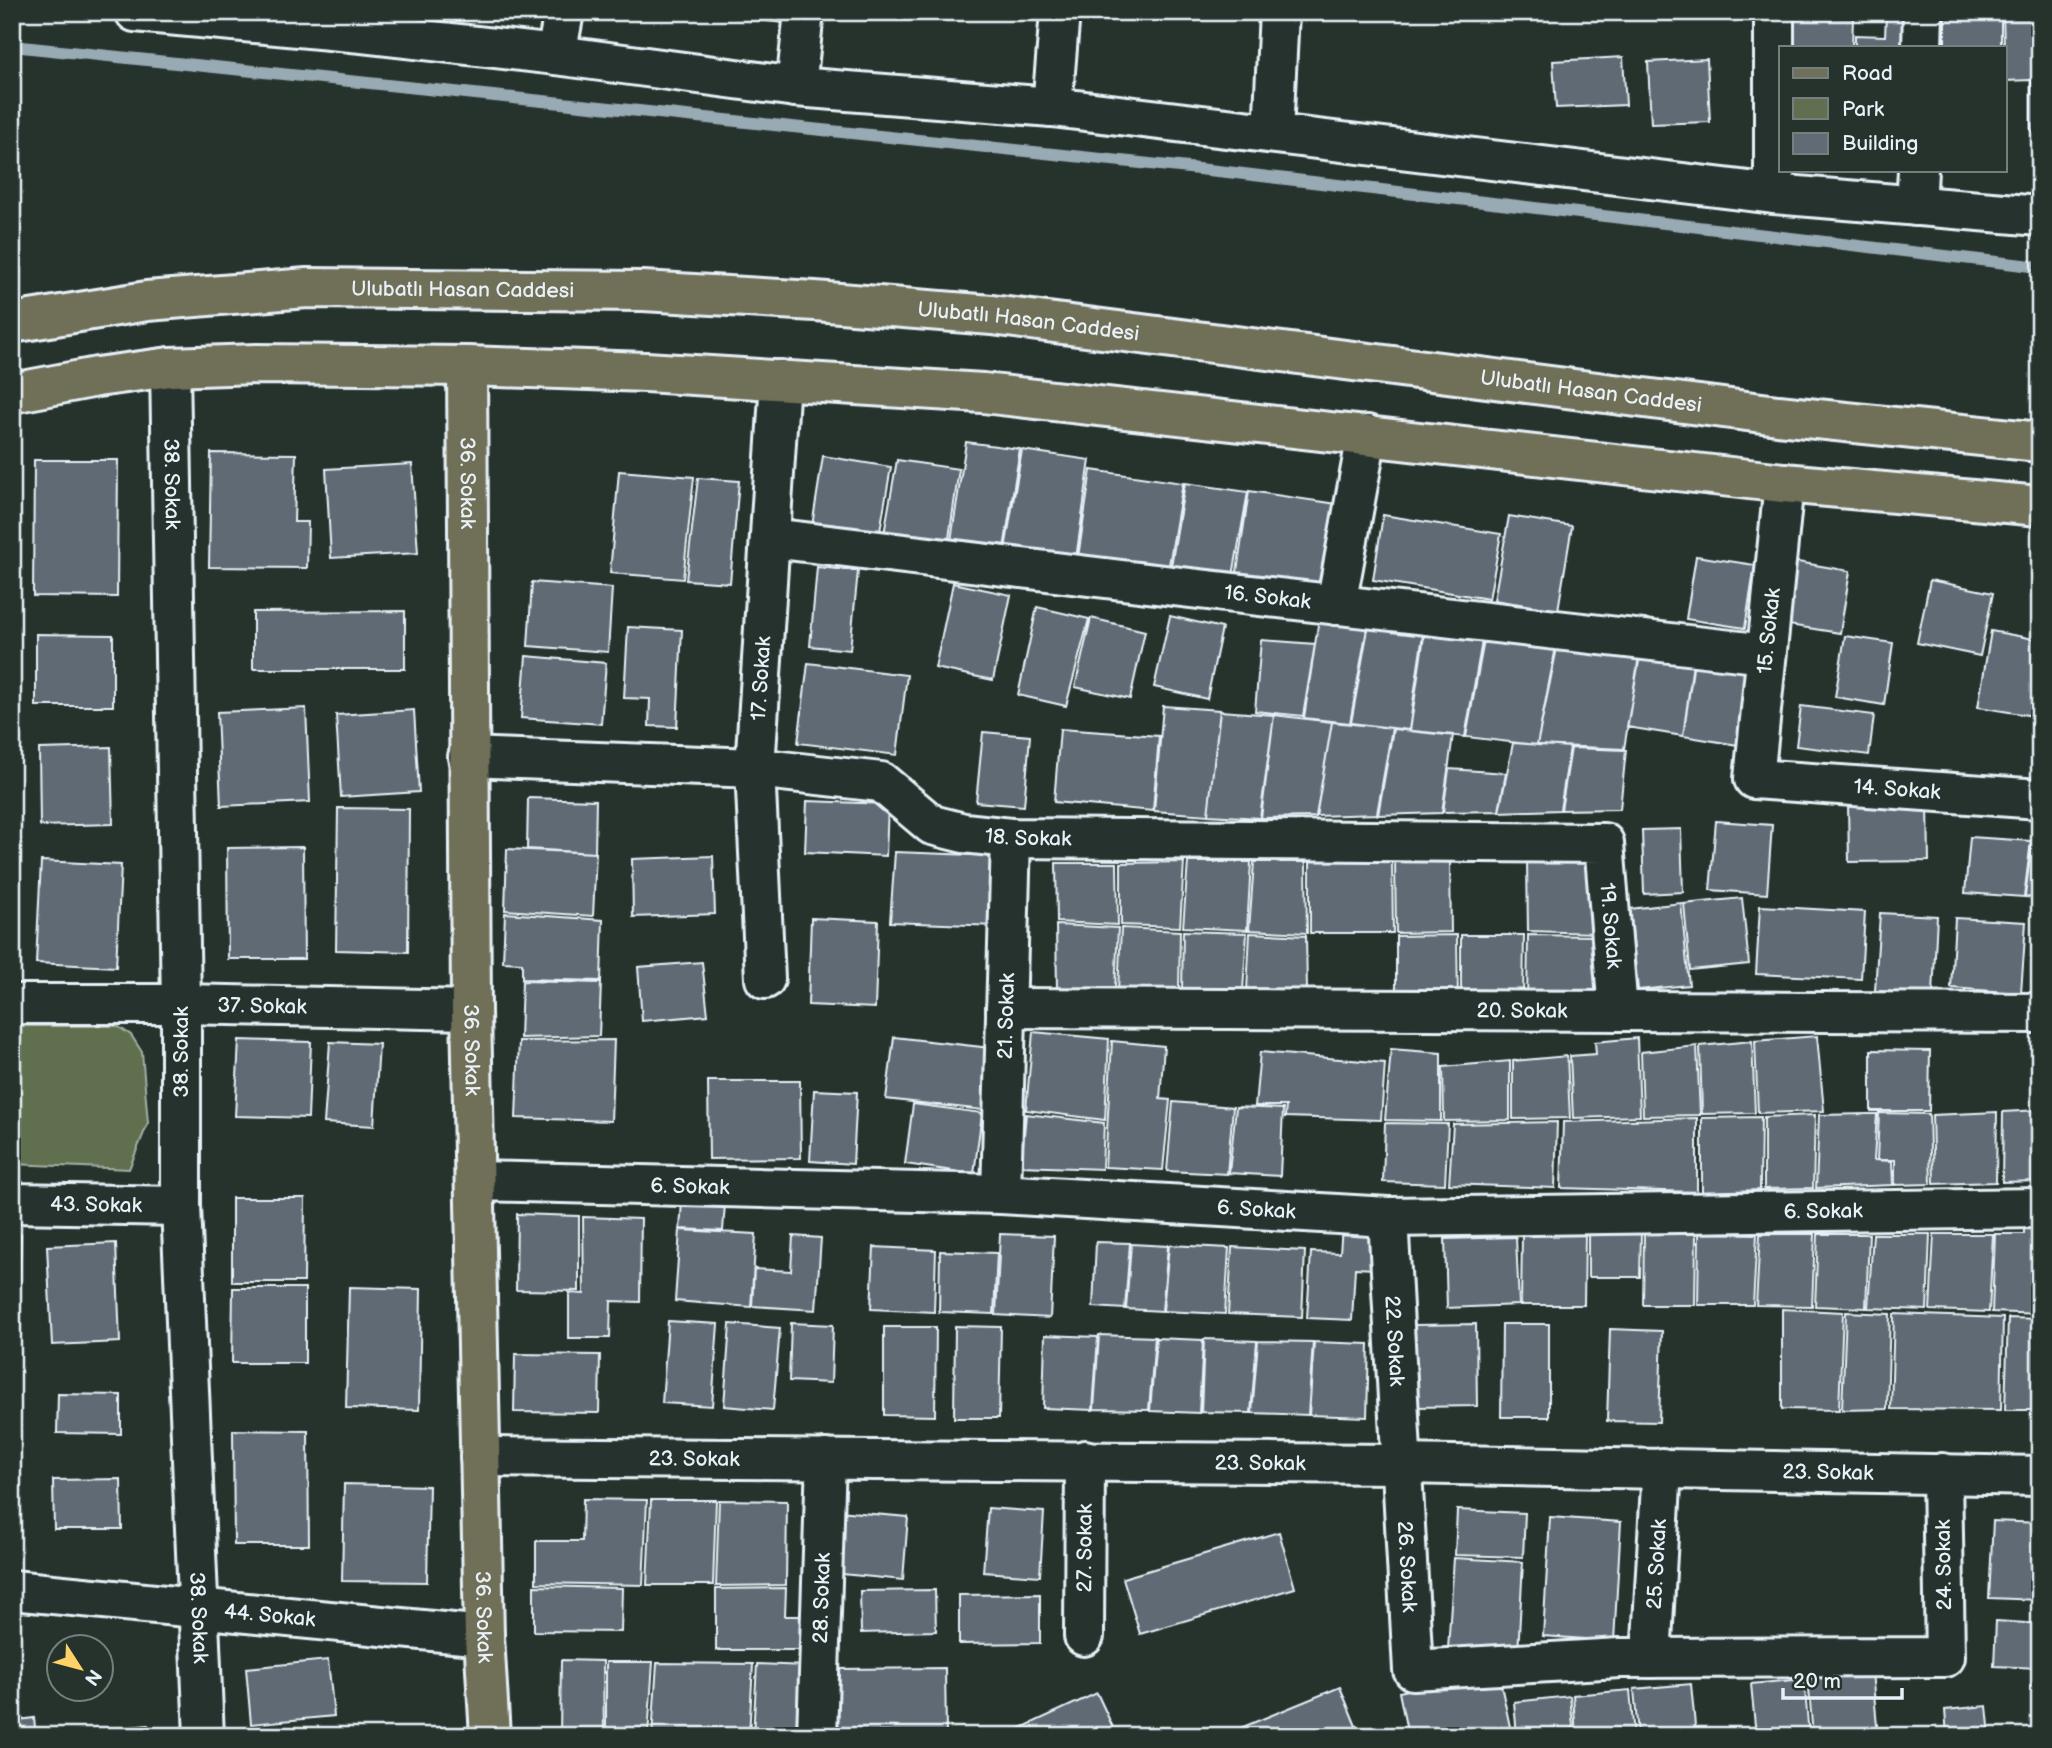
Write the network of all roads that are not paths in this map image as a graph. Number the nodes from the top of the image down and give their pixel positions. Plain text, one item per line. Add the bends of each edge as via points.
1 (564, 12) edge
2 (804, 12) edge
3 (1060, 12) edge
4 (1279, 12) edge
5 (1773, 12) edge
6 (1923, 12) edge
7 (156, 13) edge
8 (364, 23) edge
9 (1922, 46) edge
10 (556, 55) junction
11 (796, 87) junction
12 (1052, 107) junction
13 (1273, 133) junction
14 (1917, 188) edge
15 (1774, 194) junction
16 (2040, 216) edge
17 (12, 323) edge
18 (467, 366) junction
19 (170, 367) junction
20 (780, 380) junction
21 (12, 393) edge
22 (1367, 435) junction
23 (2040, 442) edge
24 (1784, 484) junction
25 (2040, 506) edge
26 (771, 538) junction
27 (1336, 605) junction
28 (1766, 654) junction
29 (468, 757) junction
30 (755, 768) junction
31 (1754, 779) joint
32 (2040, 799) edge
33 (1011, 838) junction
34 (1604, 843) joint
35 (765, 978) dead end
36 (12, 1004) edge
37 (181, 1004) junction
38 (1006, 1008) junction
39 (471, 1010) junction
40 (1618, 1011) junction
41 (2040, 1013) edge
42 (475, 1181) junction
43 (1001, 1194) junction
44 (12, 1203) edge
45 (181, 1206) junction
46 (2040, 1208) edge
47 (1388, 1217) junction
48 (480, 1457) junction
49 (826, 1459) junction
50 (1086, 1460) junction
51 (1400, 1464) junction
52 (1662, 1468) junction
53 (1942, 1473) junction
54 (2040, 1476) edge
55 (12, 1590) edge
56 (197, 1609) junction
57 (484, 1636) junction
58 (1084, 1636) dead end
59 (1651, 1658) junction
60 (204, 1736) edge
61 (490, 1736) edge
62 (817, 1736) edge

1 - 10 street
2 - 11 street
3 - 12 street
4 - 13 street
5 - 15 street
6 - 9 street
7 - 8 street
8 - 10 street
10 - 11 street
11 - 12 street
12 - 13 street
13 - 15 street
14 - 15 street
14 - 16 street
17 - 23 main road, Ulubatlı Hasan Caddesi via 148,301 307,288 643,290 992,315 1778,415
18 - 19 main road
18 - 20 main road
18 - 29 main road, 36. Sokak
19 - 21 main road
19 - 37 street, 38. Sokak
20 - 22 main road via 983,393
20 - 26 street, 17. Sokak
22 - 24 main road
22 - 27 street
24 - 25 main road
24 - 28 street, 15. Sokak
26 - 27 street, 16. Sokak
26 - 30 street, 17. Sokak
27 - 28 street, 16. Sokak
28 - 31 street, 15. Sokak
29 - 30 street, 18. Sokak
29 - 39 main road, 36. Sokak
30 - 33 street, 18. Sokak via 881,782 932,825
30 - 35 street, 17. Sokak
31 - 32 street, 14. Sokak
33 - 34 street, 18. Sokak
33 - 38 street, 21. Sokak
34 - 40 street, 19. Sokak
36 - 37 street, 37. Sokak
37 - 39 street, 37. Sokak
37 - 45 street, 38. Sokak
38 - 40 street, 20. Sokak
38 - 43 street, 21. Sokak
39 - 42 main road, 36. Sokak
40 - 41 street, 20. Sokak
42 - 43 street, 6. Sokak
42 - 48 main road, 36. Sokak
43 - 47 street, 6. Sokak
44 - 45 street, 43. Sokak
45 - 56 street, 38. Sokak
46 - 47 street, 6. Sokak
47 - 51 street, 22. Sokak
48 - 49 street, 23. Sokak
48 - 57 main road, 36. Sokak
49 - 50 street, 23. Sokak
49 - 62 street, 28. Sokak
50 - 51 street, 23. Sokak
50 - 58 street, 27. Sokak
51 - 52 street, 23. Sokak
51 - 59 street, 26. Sokak via 1413,1670
52 - 53 street, 23. Sokak
52 - 59 street, 25. Sokak
53 - 54 street, 23. Sokak
53 - 59 street, 24. Sokak via 1945,1657
55 - 56 street, 44. Sokak
56 - 57 street, 44. Sokak
56 - 60 street, 38. Sokak
57 - 61 main road, 36. Sokak

